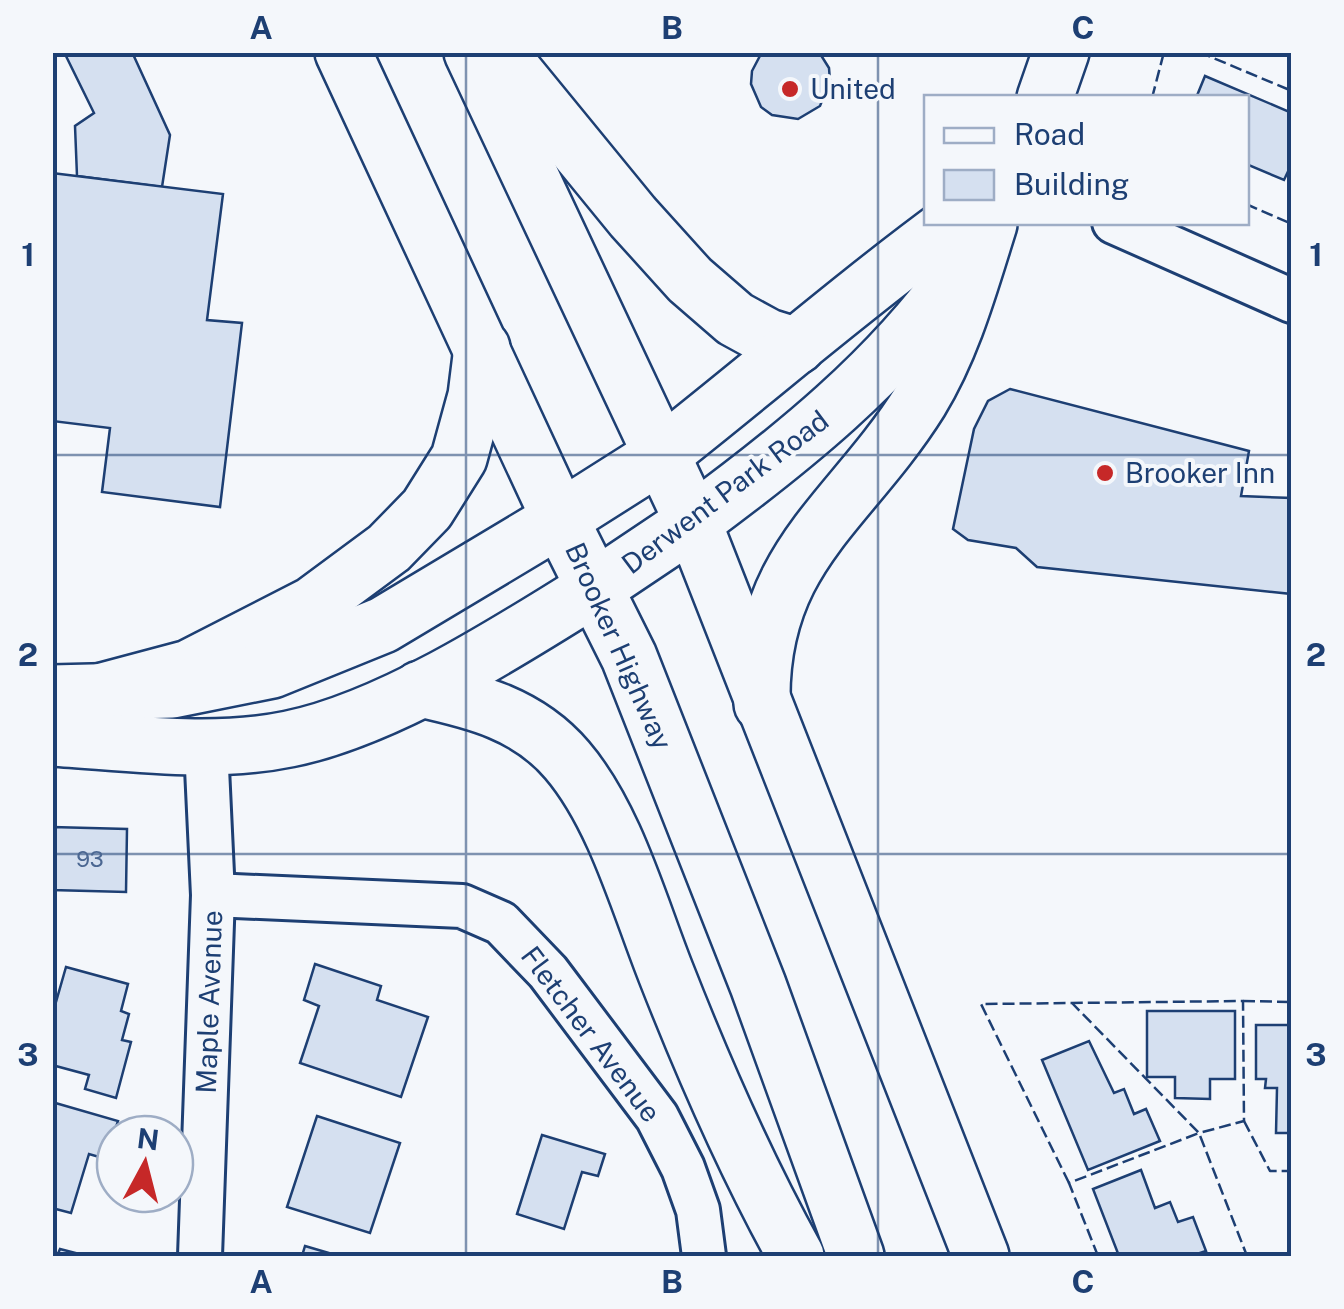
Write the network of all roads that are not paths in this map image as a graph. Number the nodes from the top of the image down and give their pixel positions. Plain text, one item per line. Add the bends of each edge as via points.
1 (343, 52) edge
2 (472, 52) edge
3 (498, 52) edge
4 (1062, 52) edge
5 (1046, 95) edge
6 (974, 225) edge
7 (977, 225) edge
8 (978, 225) edge
9 (1121, 225) edge
10 (1292, 301) edge
11 (797, 346) junction
12 (482, 348) junction
13 (661, 456) junction
14 (560, 518) junction
15 (692, 522) junction
16 (596, 587) junction
17 (420, 688) junction
18 (76, 692) edge
19 (762, 704) junction
20 (52, 738) edge
21 (206, 747) junction
22 (213, 895) junction
23 (200, 1256) edge
24 (704, 1256) edge
25 (796, 1256) edge
26 (856, 1256) edge
27 (981, 1256) edge

1 - 12 main road, Brooker Highway
2 - 13 main road
3 - 11 main road via 690,280 735,320
4 - 5 main road
6 - 11 main road via 870,283
7 - 15 main road, Derwent Park Road via 943,295 881,365 811,430
8 - 19 main road via 956,326 919,402 785,584 767,640
9 - 10 street
11 - 13 main road
12 - 14 main road, Brooker Highway
12 - 18 main road via 459,458 427,509 389,548 312,605 189,668
13 - 14 main road
13 - 15 main road
14 - 16 main road, Brooker Highway
14 - 18 main road via 383,625 272,670 172,690
15 - 16 main road, Derwent Park Road
15 - 19 main road
16 - 17 main road, Derwent Park Road
16 - 26 main road, Brooker Highway via 691,809
17 - 21 main road, Derwent Park Road via 290,739
17 - 25 main road via 516,718 566,758 585,784 608,825 727,1117
19 - 27 main road
20 - 21 main road, Derwent Park Road
21 - 22 street, Maple Avenue
22 - 23 street, Maple Avenue
22 - 24 street, Fletcher Avenue via 462,906 501,923 548,972 656,1117 698,1210

